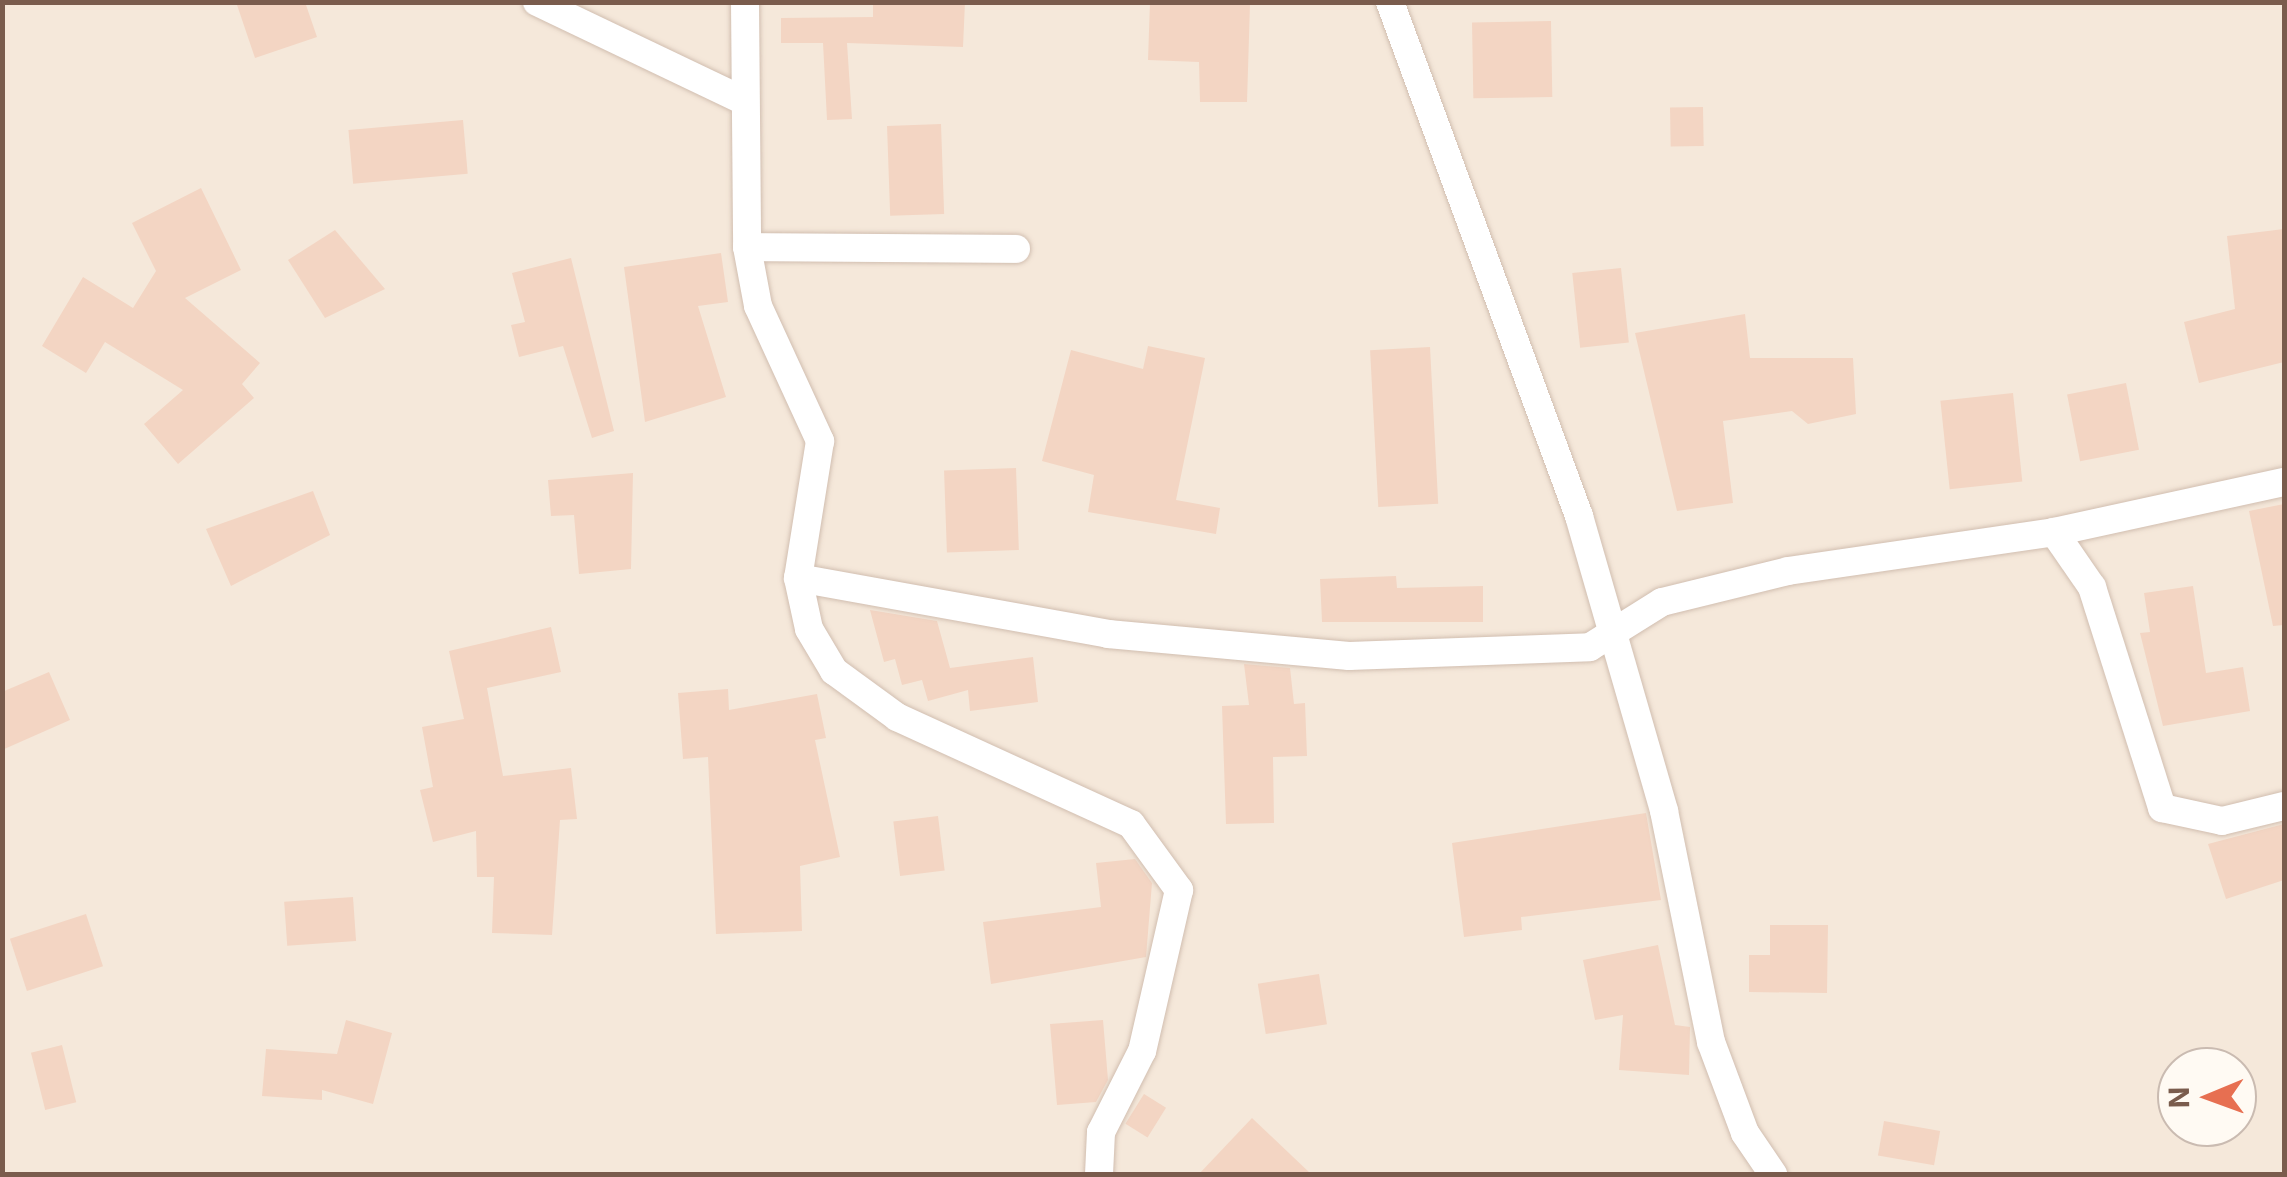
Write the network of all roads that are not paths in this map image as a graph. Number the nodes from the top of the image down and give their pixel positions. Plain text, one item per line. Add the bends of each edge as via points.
1 (538, 2) edge
2 (745, 2) edge
3 (1390, 2) edge
4 (745, 101) junction
5 (747, 247) junction
6 (1016, 249) dead end
7 (2284, 482) edge
8 (2054, 532) junction
9 (798, 578) junction
10 (1614, 632) junction
11 (2284, 806) edge
12 (1099, 1174) edge
13 (1773, 1174) edge

1 - 4 street
2 - 4 street
3 - 10 street
4 - 5 street
5 - 6 street
5 - 9 street via 758,306 820,442
7 - 8 street
8 - 10 street via 1788,571 1662,602
8 - 11 street via 2092,586 2162,808 2222,820
9 - 10 street via 1108,634 1349,656 1590,646
9 - 12 street via 809,630 834,670 897,718 1131,824 1169,868 1179,890 1174,932 1142,1052 1101,1132
10 - 13 street via 1664,811 1710,1042 1746,1133

